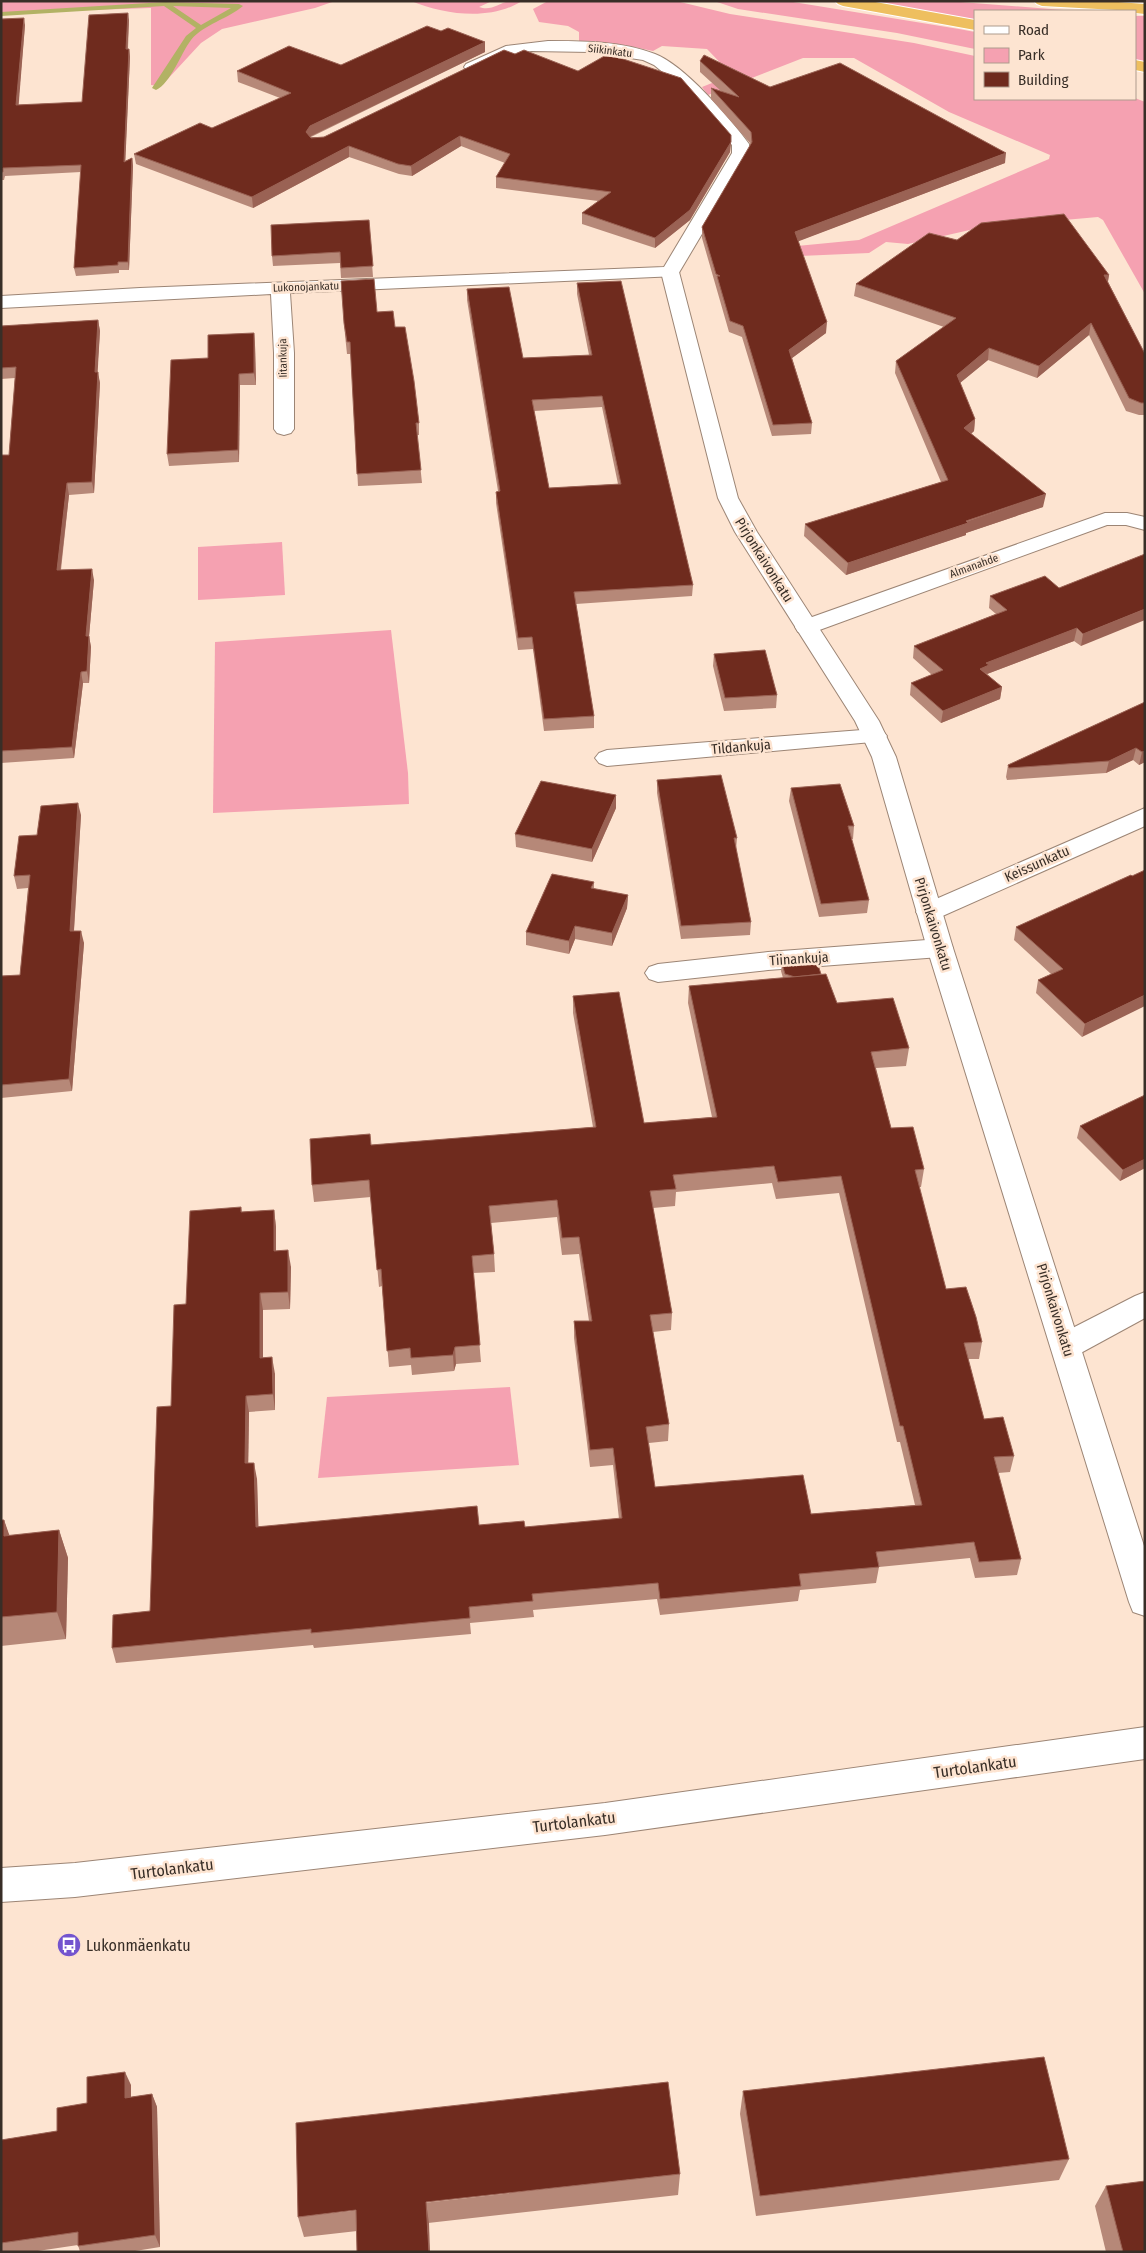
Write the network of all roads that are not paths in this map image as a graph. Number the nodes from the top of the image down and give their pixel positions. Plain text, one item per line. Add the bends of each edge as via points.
1 (844, 1) edge
2 (1042, 1) edge
3 (1145, 9) edge
4 (974, 25) edge
5 (461, 73) edge
6 (670, 272) junction
7 (280, 288) junction
8 (1, 302) edge
9 (284, 429) dead end
10 (1145, 524) edge
11 (806, 627) junction
12 (875, 736) junction
13 (607, 758) dead end
14 (1145, 816) edge
15 (929, 912) junction
16 (940, 948) junction
17 (658, 973) dead end
18 (1145, 1304) edge
19 (1066, 1346) junction
20 (1145, 1602) edge
21 (1145, 1743) edge
22 (1, 1885) edge

1 - 4 highway
2 - 3 highway
5 - 6 street, Siikinkatu via 505,52 541,45 629,52 658,61 675,73 740,144 741,153
6 - 7 street, Lukonojankatu
6 - 11 street, Pirjonkaivonkatu via 728,498
7 - 8 street, Lukonojankatu
7 - 9 street, Iitankuja
10 - 11 street, Almanahde via 1127,519 1105,519
11 - 12 street, Pirjonkaivonkatu
12 - 13 street, Tildankuja
12 - 15 street, Pirjonkaivonkatu via 884,756
14 - 15 street, Keissunkatu
15 - 16 street, Pirjonkaivonkatu
16 - 17 street, Tiinankuja
16 - 19 street, Pirjonkaivonkatu
18 - 19 street
19 - 20 street, Pirjonkaivonkatu
21 - 22 street, Turtolankatu via 605,1819 75,1880

